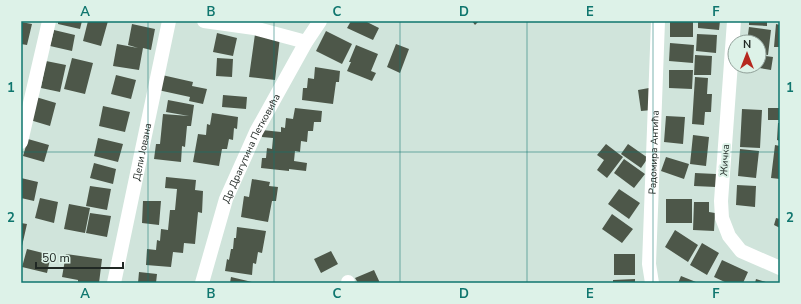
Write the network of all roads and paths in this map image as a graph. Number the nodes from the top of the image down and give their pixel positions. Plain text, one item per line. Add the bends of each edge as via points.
1 (49, 21) edge
2 (169, 21) edge
3 (204, 21) edge
4 (320, 21) edge
5 (658, 21) edge
6 (734, 21) edge
7 (255, 24) edge
8 (306, 42) junction
9 (21, 142) edge
10 (780, 268) edge
11 (114, 283) edge
12 (202, 283) edge
13 (652, 283) edge

1 - 9 street
2 - 11 street, Дели Јована
3 - 7 street
4 - 8 street, Др Драгутина Петковића
5 - 13 street, Радомира Антића via 649,264
6 - 10 street, Жичка via 721,200 722,218 729,236 741,251
7 - 8 street
8 - 12 street, Др Драгутина Петковића via 256,132 226,199

